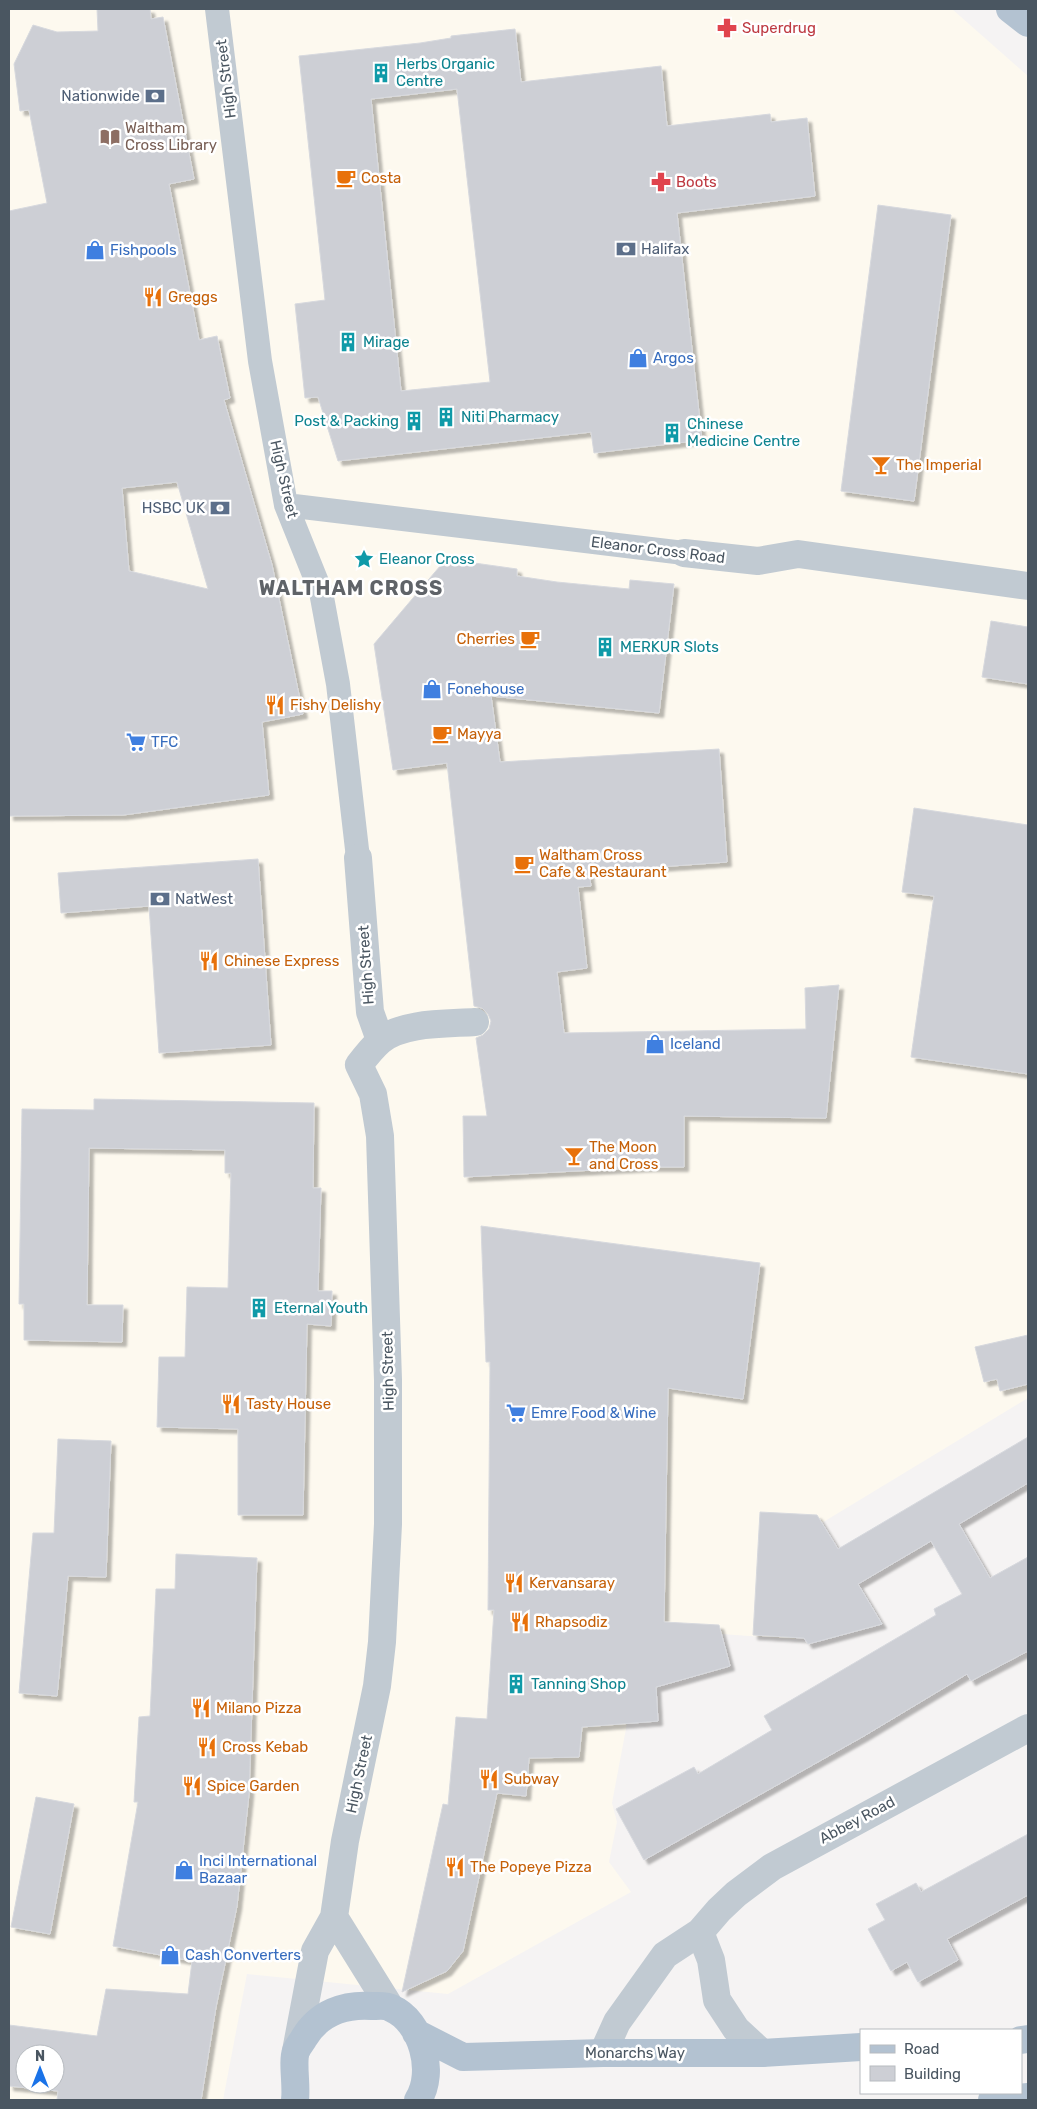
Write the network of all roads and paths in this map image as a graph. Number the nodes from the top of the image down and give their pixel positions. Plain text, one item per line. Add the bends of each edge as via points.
1 (217, 9) edge
2 (1010, 9) edge
3 (1028, 23) edge
4 (286, 505) junction
5 (684, 553) joint
6 (1028, 586) edge
7 (358, 858) joint
8 (475, 1022) dead end
9 (380, 1040) junction
10 (1028, 1728) edge
11 (334, 1917) junction
12 (700, 1932) junction
13 (390, 2007) junction
14 (416, 2032) junction
15 (860, 2047) edge
16 (296, 2052) junction
17 (603, 2053) junction
18 (762, 2053) junction
19 (1028, 2097) edge
20 (298, 2098) edge
21 (418, 2100) edge
22 (992, 2100) edge

1 - 4 street, High Street via 260,361
2 - 3 main road
4 - 5 street, Eleanor Cross Road
4 - 7 street, High Street via 320,592 338,684
5 - 6 street, Eleanor Cross Road via 758,562 798,554
7 - 9 street, High Street via 370,1012
8 - 9 street via 415,1027
9 - 11 street, High Street via 359,1065 373,1094 380,1136 388,1380 388,1544 378,1686 345,1841
10 - 12 street, Abbey Road via 772,1867 736,1894
11 - 13 street
11 - 16 street, High Street via 315,1951
12 - 17 street, Abbey Road via 665,1955 617,2022
12 - 18 street via 711,1960 717,2000 736,2029
13 - 14 main road
13 - 16 main road via 356,2005 339,2008 312,2025
14 - 17 main road, Monarchs Way via 463,2057
14 - 21 main road via 423,2048 426,2070 426,2082
15 - 18 main road, Monarchs Way
16 - 20 main road
17 - 18 main road, Monarchs Way
19 - 22 main road

